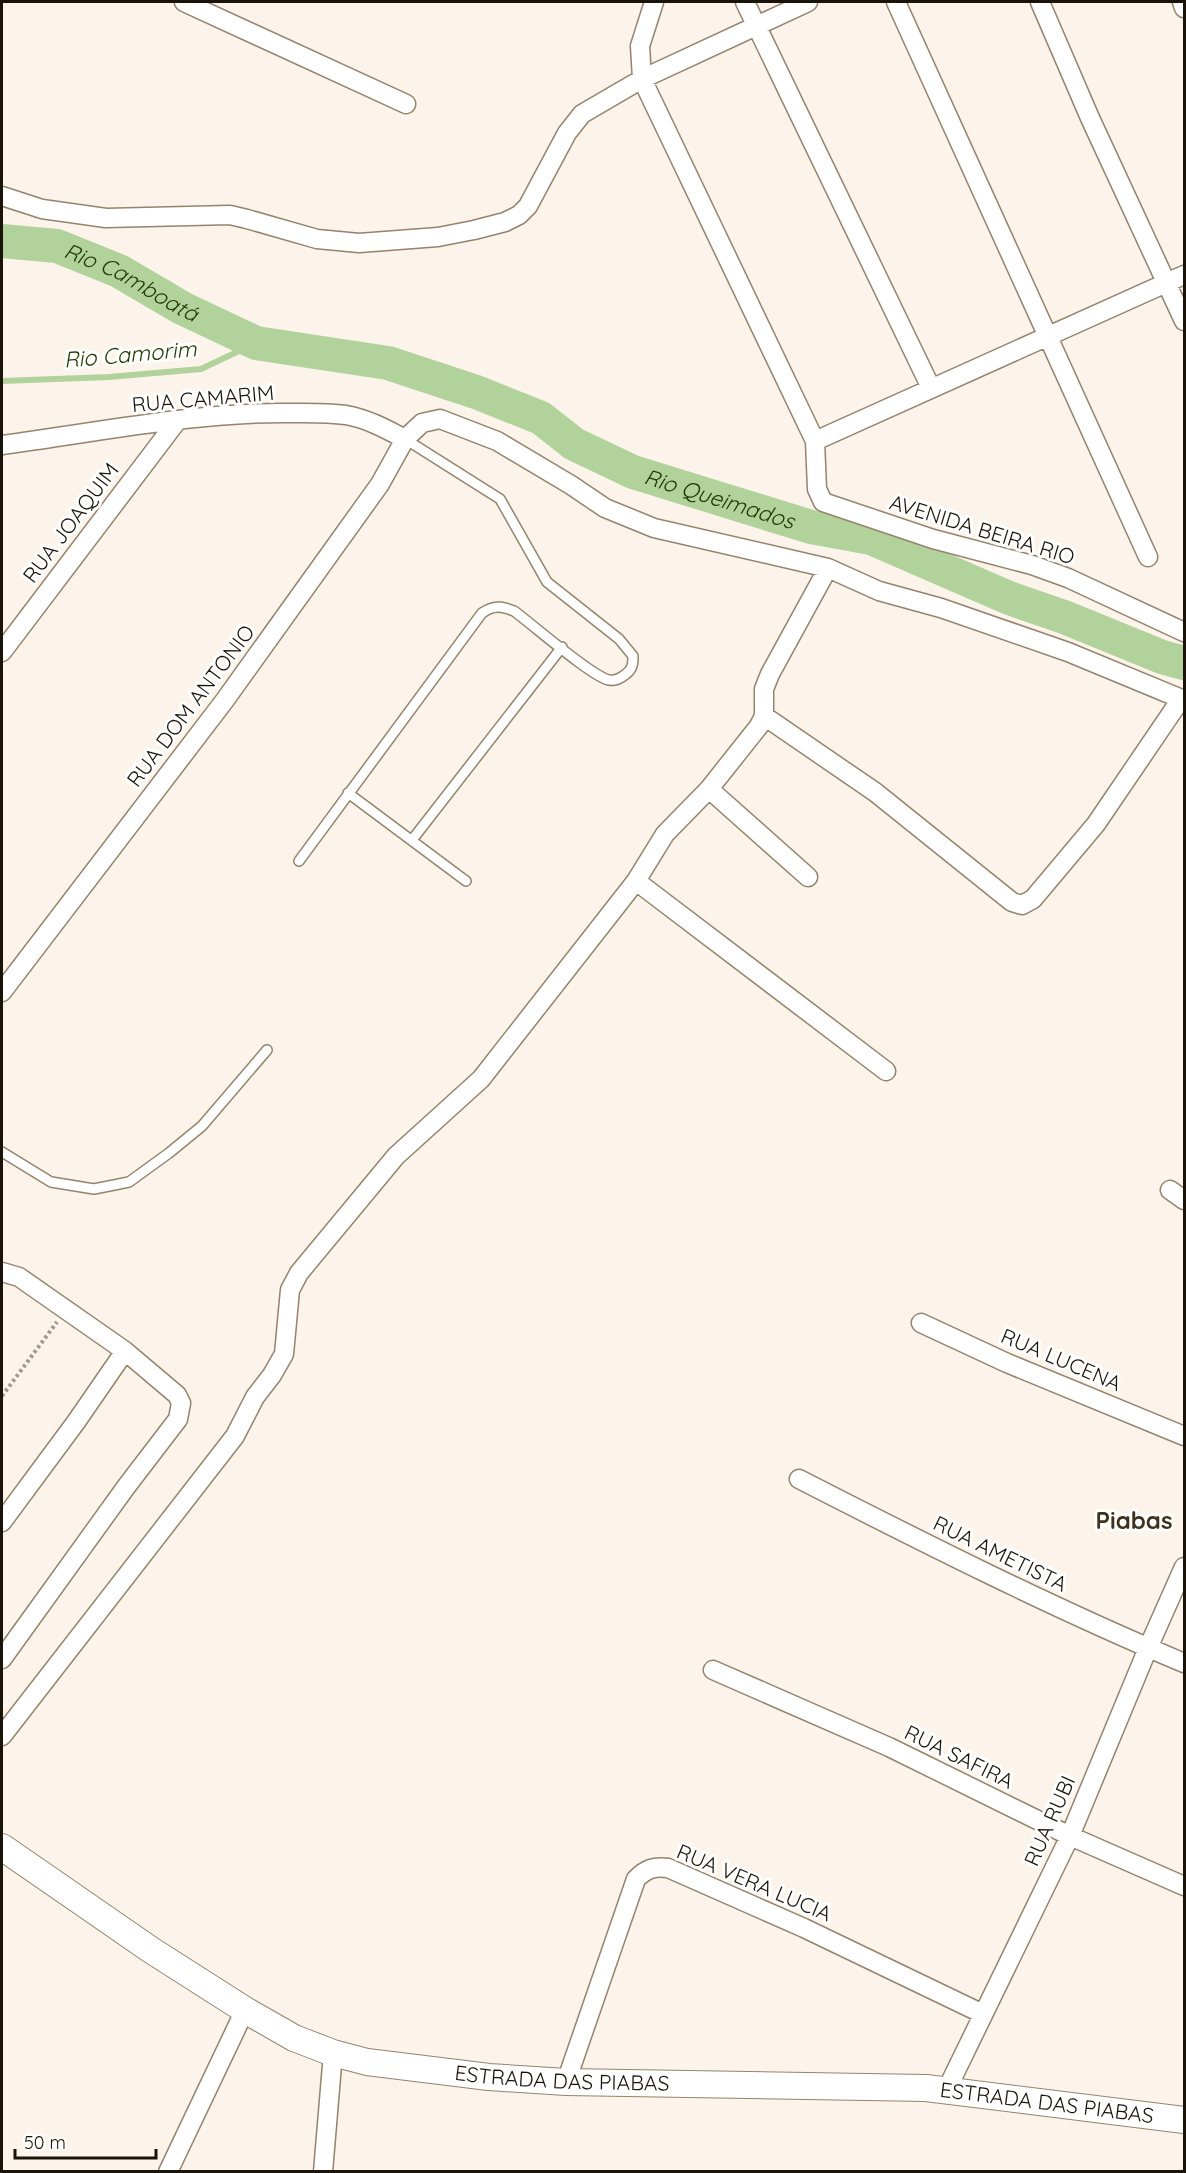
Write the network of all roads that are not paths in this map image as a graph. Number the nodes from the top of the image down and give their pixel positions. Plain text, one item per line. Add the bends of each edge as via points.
1 (184, 2) edge
2 (654, 2) edge
3 (745, 2) edge
4 (808, 2) edge
5 (896, 2) edge
6 (1040, 2) edge
7 (1182, 2) edge
8 (1185, 8) edge
9 (757, 25) junction
10 (642, 79) junction
11 (406, 104) dead end
12 (2, 196) edge
13 (1185, 275) edge
14 (1168, 283) junction
15 (1185, 321) edge
16 (1046, 336) junction
17 (931, 388) junction
18 (177, 421) junction
19 (405, 439) junction
20 (815, 441) junction
21 (2, 445) edge
22 (1148, 557) dead end
23 (828, 568) junction
24 (1185, 632) edge
25 (562, 647) junction
26 (2, 652) edge
27 (1183, 700) edge
28 (764, 716) junction
29 (709, 789) junction
30 (348, 793) junction
31 (412, 840) junction
32 (298, 861) dead end
33 (808, 877) dead end
34 (466, 881) dead end
35 (636, 881) junction
36 (2, 992) edge
37 (267, 1050) dead end
38 (886, 1071) dead end
39 (2, 1152) edge
40 (2, 1272) edge
41 (921, 1323) dead end
42 (125, 1351) junction
43 (1185, 1436) edge
44 (799, 1479) dead end
45 (2, 1522) edge
46 (1185, 1567) edge
47 (1148, 1648) junction
48 (2, 1659) edge
49 (1185, 1663) edge
50 (713, 1670) dead end
51 (2, 1736) edge
52 (1070, 1836) junction
53 (2, 1847) edge
54 (1185, 1886) edge
55 (245, 2010) junction
56 (983, 2014) junction
57 (333, 2053) junction
58 (566, 2082) junction
59 (947, 2090) junction
60 (1185, 2120) edge
61 (168, 2172) edge
62 (322, 2172) edge

1 - 11 street
2 - 10 street via 640,46
3 - 9 street
4 - 9 street
5 - 16 street
6 - 14 street
7 - 8 street
9 - 10 street
9 - 17 street
10 - 12 street via 582,114 519,215 505,222 438,237 358,243 317,239 230,215 106,218 42,209
10 - 20 street
13 - 14 street
14 - 15 street
14 - 16 street
16 - 17 street
16 - 22 street
17 - 20 street
18 - 19 street, RUA CAMARIM via 256,413 328,414 370,421
18 - 21 street, RUA CAMARIM
18 - 26 street, RUA JOAQUIM
19 - 23 street via 422,423 440,418 497,441 605,508 654,528
19 - 25 lane via 500,499 547,582 619,639 633,656 632,666 616,680 609,680
19 - 36 street, RUA DOM ANTONIO via 380,484 307,587
20 - 24 street, AVENIDA BEIRA RIO via 817,489 823,502 933,539 1032,565
23 - 27 street via 879,591 942,608 1068,652
23 - 28 street via 770,674 764,689
25 - 30 lane via 514,610 500,606 482,613
25 - 31 lane
27 - 28 street via 1096,824 1033,898 1022,905 1012,902 875,792
28 - 29 street
29 - 33 street
29 - 35 street via 665,834
30 - 31 lane
30 - 32 lane
31 - 34 lane
35 - 38 street
35 - 51 street via 481,1079 396,1156 299,1273 290,1290 284,1354 255,1397 236,1436
37 - 39 lane via 202,1126 129,1182 94,1189 51,1182
40 - 42 street via 19,1277
41 - 43 street, RUA LUCENA
42 - 45 street
42 - 48 street via 177,1395 181,1403 178,1419
44 - 47 street, RUA AMETISTA via 989,1575
46 - 47 street, RUA RUBI
47 - 49 street, RUA AMETISTA
47 - 52 street, RUA RUBI
50 - 52 street, RUA SAFIRA via 890,1747
52 - 54 street, RUA SAFIRA
52 - 56 street, RUA RUBI
53 - 55 street, ESTRADA DAS PIABAS
55 - 57 street, ESTRADA DAS PIABAS via 294,2038
55 - 61 street
56 - 58 street, RUA VERA LUCIA via 804,1928 657,1866 636,1879
56 - 59 street, RUA RUBI
57 - 58 street, ESTRADA DAS PIABAS via 419,2070
57 - 62 street
58 - 59 street, ESTRADA DAS PIABAS
59 - 60 street, ESTRADA DAS PIABAS

